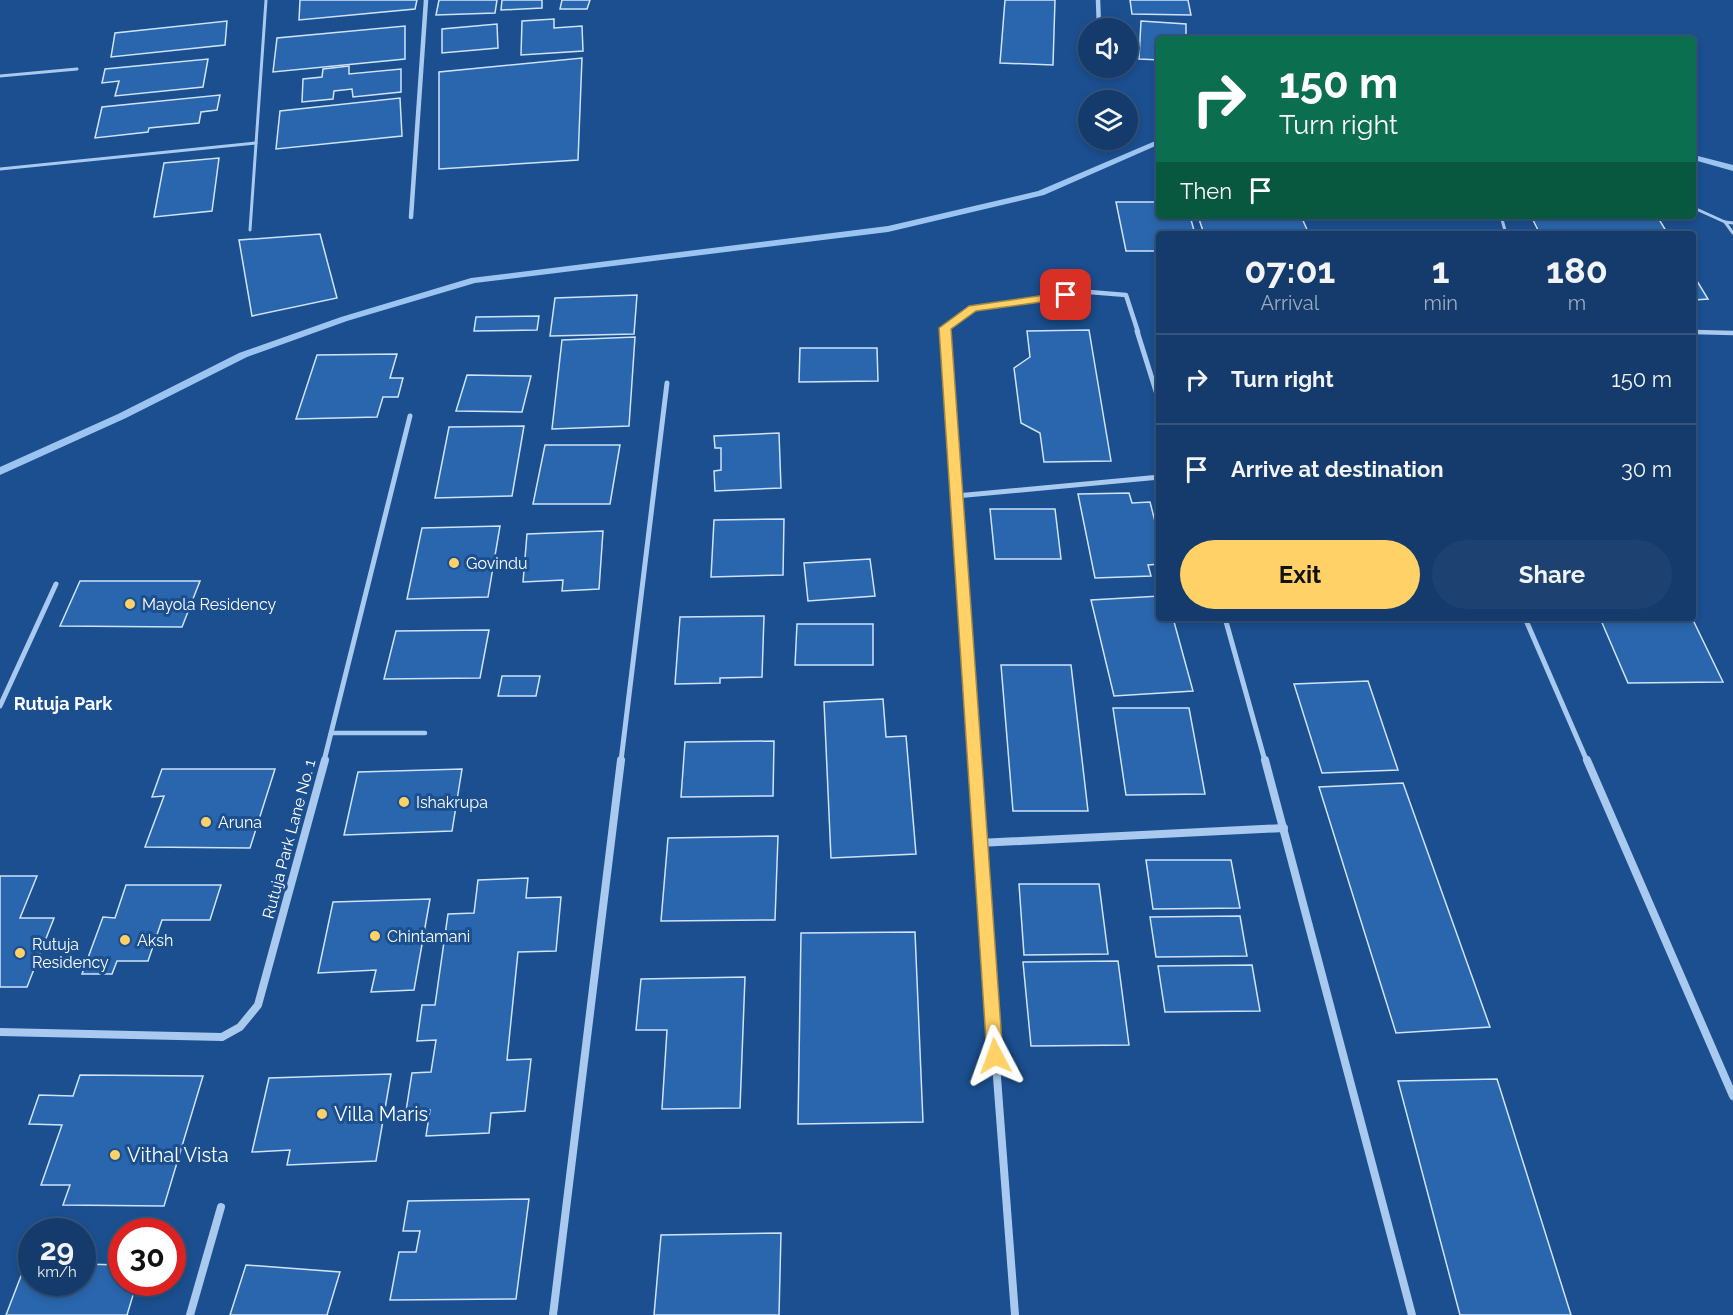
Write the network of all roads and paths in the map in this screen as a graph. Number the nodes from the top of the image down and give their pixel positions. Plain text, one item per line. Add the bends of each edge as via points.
1 (266, 0) edge
2 (426, 0) edge
3 (1098, 0) edge
4 (1099, 18) edge
5 (77, 69) dead end
6 (0, 76) edge
7 (256, 143) junction
8 (0, 169) edge
9 (1696, 209) edge
10 (411, 217) dead end
11 (1725, 222) junction
12 (1733, 222) edge
13 (250, 230) dead end
14 (1733, 233) edge
15 (1696, 332) edge
16 (1733, 333) edge
17 (667, 383) dead end
18 (1156, 391) edge
19 (410, 416) dead end
20 (1156, 477) edge
21 (956, 496) junction
22 (56, 584) dead end
23 (1226, 621) edge
24 (1526, 621) edge
25 (0, 706) edge
26 (331, 733) junction
27 (425, 733) dead end
28 (1284, 828) junction
29 (979, 843) junction
30 (0, 1032) edge
31 (1733, 1096) edge
32 (220, 1207) dead end
33 (190, 1315) edge
34 (553, 1315) edge
35 (1015, 1315) edge
36 (1412, 1315) edge

1 - 7 lane
2 - 10 street
3 - 4 street
5 - 6 lane
7 - 8 lane
7 - 13 lane
9 - 11 lane
11 - 12 lane
11 - 14 lane
15 - 16 lane
17 - 34 street
18 - 21 street via 1126,295 1089,292 973,308 945,328
19 - 26 street, Rutuja Park Lane No. 1
20 - 21 street
21 - 29 street
22 - 25 street
23 - 28 street
24 - 31 street
26 - 27 lane
26 - 30 street, Rutuja Park Lane No. 1 via 258,1005 240,1027 222,1037
28 - 29 street
28 - 36 street
29 - 35 street
32 - 33 street

